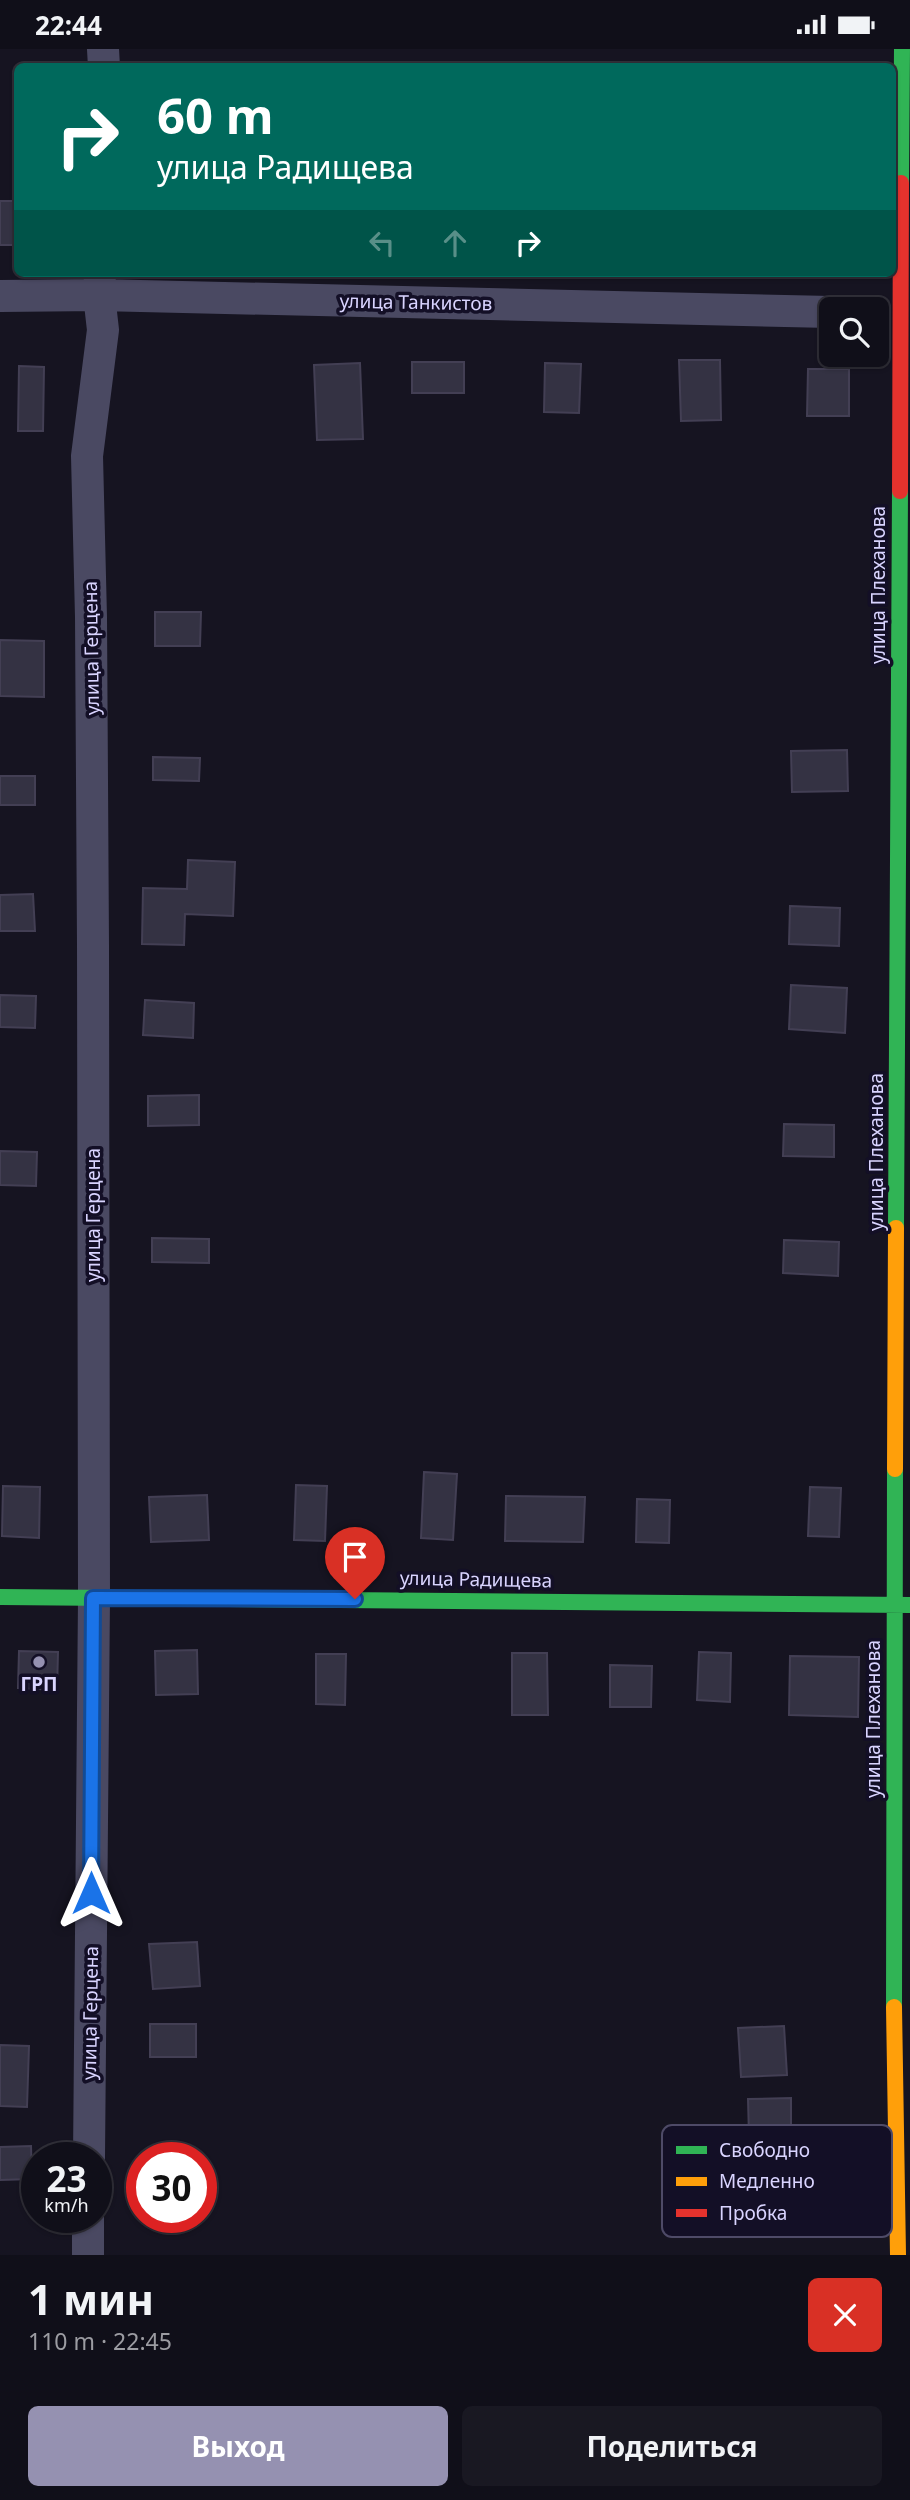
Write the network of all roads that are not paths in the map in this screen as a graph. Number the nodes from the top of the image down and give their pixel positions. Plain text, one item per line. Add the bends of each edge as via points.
1 (902, 49) edge
2 (99, 284) edge
3 (0, 296) edge
4 (819, 311) edge
5 (896, 313) edge
6 (0, 1597) edge
7 (93, 1598) junction
8 (902, 1604) edge
9 (902, 2104) edge
10 (89, 2142) edge
11 (88, 2233) edge
12 (88, 2255) edge
13 (898, 2255) edge

1 - 5 street, улица Плеханова
2 - 3 street, улица Танкистов
2 - 4 street, улица Танкистов
2 - 7 street, улица Герцена via 103,330 87,456 93,918
5 - 8 street, улица Плеханова
6 - 7 street, улица Радищева
7 - 8 street, улица Радищева
7 - 10 street, улица Герцена
8 - 9 street, улица Плеханова
9 - 13 street, улица Плеханова
11 - 12 street

